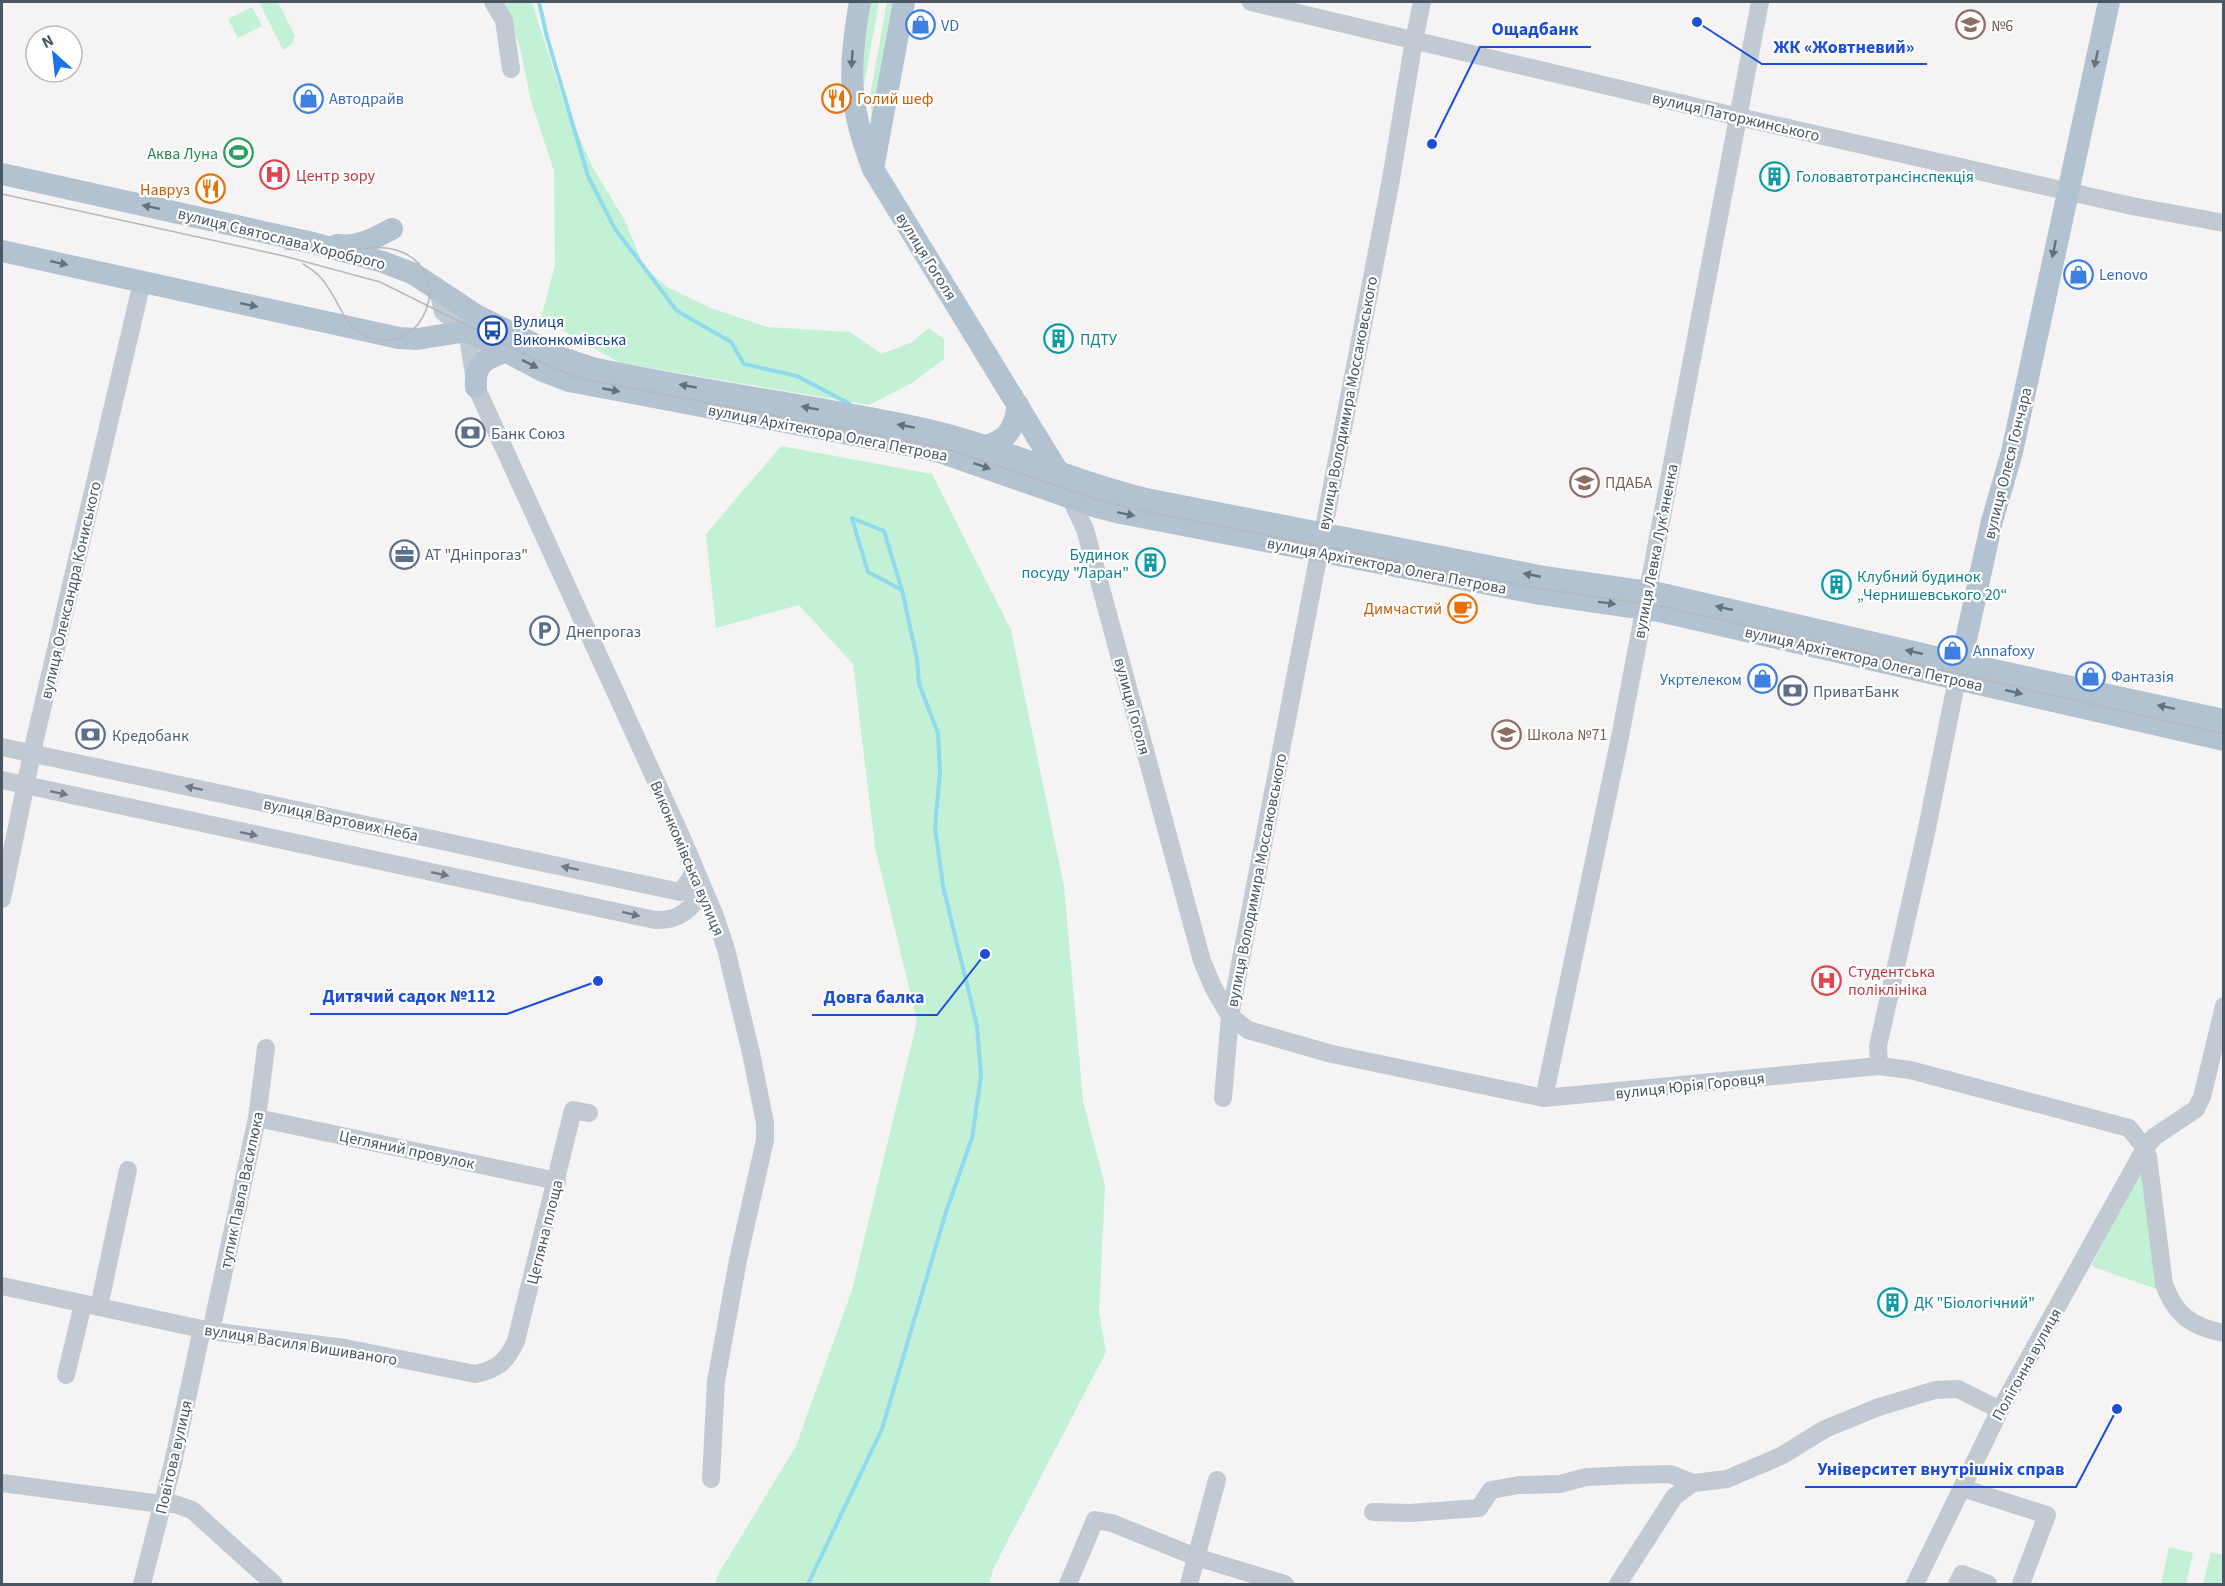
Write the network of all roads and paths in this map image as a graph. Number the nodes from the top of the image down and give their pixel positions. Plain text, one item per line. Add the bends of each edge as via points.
1 (493, 2) edge
2 (860, 2) edge
3 (904, 2) edge
4 (1251, 2) edge
5 (1422, 2) edge
6 (1760, 2) edge
7 (2109, 2) edge
8 (1414, 40) junction
9 (511, 69) dead end
10 (1739, 117) junction
11 (873, 169) junction
12 (2, 174) edge
13 (2067, 191) junction
14 (2223, 223) edge
15 (392, 229) dead end
16 (312, 243) junction
17 (2, 251) edge
18 (142, 282) junction
19 (429, 282) junction
20 (443, 312) junction
21 (472, 323) junction
22 (417, 339) junction
23 (506, 352) junction
24 (577, 363) joint
25 (555, 376) joint
26 (476, 387) junction
27 (744, 405) junction
28 (1018, 405) junction
29 (866, 428) junction
30 (983, 447) junction
31 (1059, 473) junction
32 (1070, 498) junction
33 (1320, 542) junction
34 (1646, 600) junction
35 (1959, 671) junction
36 (2223, 720) edge
37 (2223, 740) edge
38 (2, 747) edge
39 (32, 753) junction
40 (2, 780) edge
41 (24, 786) junction
42 (694, 867) junction
43 (703, 890) junction
44 (680, 892) junction
45 (2, 899) edge
46 (678, 917) junction
47 (2223, 1006) edge
48 (1230, 1016) junction
49 (266, 1048) dead end
50 (1879, 1066) junction
51 (1223, 1098) dead end
52 (1544, 1098) junction
53 (589, 1113) dead end
54 (257, 1118) junction
55 (2145, 1148) junction
56 (128, 1170) dead end
57 (557, 1181) junction
58 (2, 1286) edge
59 (91, 1305) junction
60 (206, 1330) junction
61 (2223, 1333) edge
62 (501, 1365) joint
63 (66, 1375) dead end
64 (2000, 1410) junction
65 (711, 1479) dead end
66 (1217, 1479) dead end
67 (2, 1483) edge
68 (1694, 1483) junction
69 (1962, 1488) junction
70 (161, 1504) junction
71 (1373, 1512) dead end
72 (1196, 1557) junction
73 (142, 1584) edge
74 (274, 1584) edge
75 (1068, 1584) edge
76 (1189, 1584) edge
77 (1285, 1584) edge
78 (1617, 1584) edge
79 (1915, 1584) edge
80 (1957, 1584) edge
81 (1988, 1584) edge
82 (2021, 1584) edge

1 - 9 street via 504,20
2 -> 11 main road, вулиця Гоголя via 851,67 853,100 859,132
3 - 11 main road
4 - 8 street, вулиця Паторжинського
5 - 8 street, вулиця Володимира Моссаковського
6 - 10 street, вулиця Левка Лукʼяненка
7 -> 13 main road, вулиця Олеся Гончара
8 - 10 street, вулиця Паторжинського
8 - 33 street, вулиця Володимира Моссаковського
10 - 13 street, вулиця Паторжинського
10 - 34 street, вулиця Левка Лукʼяненка
11 - 28 main road, вулиця Гоголя
16 -> 12 main road, вулиця Святослава Хороброго
13 - 14 street, вулиця Паторжинського
13 -> 35 main road, вулиця Олеся Гончара via 2012,452 1992,521
15 - 16 main road via 347,246
16 - 19 main road, вулиця Святослава Хороброго via 383,262
17 -> 18 main road
18 -> 22 main road
18 - 39 street, вулиця Олександра Кониського
19 - 20 street via 440,298
19 - 21 main road, вулиця Святослава Хороброго
20 - 21 street
20 - 22 street via 436,326
21 - 22 main road
21 - 23 main road, вулиця Святослава Хороброго
21 - 24 main road, вулиця Святослава Хороброго
21 - 26 street, Виконкомівська вулиця
23 -> 25 main road, вулиця Святослава Хороброго
23 - 26 main road via 484,360 476,374
27 -> 24 main road, вулиця Архітектора Олега Петрова
25 -> 27 main road, вулиця Архітектора Олега Петрова via 583,385
26 - 42 street, Виконкомівська вулиця
27 - 29 main road, вулиця Архітектора Олега Петрова
28 - 30 main road via 1010,432
28 - 31 main road, вулиця Гоголя
30 -> 29 main road, вулиця Архітектора Олега Петрова via 923,429
29 -> 32 main road, вулиця Архітектора Олега Петрова
30 - 31 main road, вулиця Архітектора Олега Петрова
31 - 32 street, вулиця Гоголя
31 - 33 main road, вулиця Архітектора Олега Петрова
32 -> 33 main road, вулиця Архітектора Олега Петрова via 1121,513
32 - 48 street, вулиця Гоголя via 1085,529 1202,961
33 - 34 main road, вулиця Архітектора Олега Петрова via 1544,577
33 - 48 street, вулиця Володимира Моссаковського
34 - 35 main road, вулиця Архітектора Олега Петрова
34 - 52 street, вулиця Левка Лукʼяненка
36 -> 35 main road, вулиця Архітектора Олега Петрова
35 -> 37 main road, вулиця Архітектора Олега Петрова
35 - 50 street, вулиця Олеся Гончара via 1878,1046
38 - 39 street, вулиця Вартових Неба
39 - 41 street, вулиця Олександра Кониського
44 -> 39 street, вулиця Вартових Неба
40 - 41 street, вулиця Вартових Неба
41 - 45 street, вулиця Олександра Кониського
41 -> 46 street, вулиця Вартових Неба via 648,919
42 - 43 street, Виконкомівська вулиця
42 - 44 street via 687,886
43 - 46 street
43 - 65 street, Виконкомівська вулиця via 726,949 765,1132 716,1381
44 - 46 street via 685,901
47 - 55 street, Полігонна вулиця via 2196,1109 2154,1137
48 - 51 street, вулиця Володимира Моссаковського
48 - 52 street, вулиця Юрія Горовця via 1248,1030 1332,1054
49 - 54 street, тупик Павла Василюка
50 - 52 street, вулиця Юрія Горовця
50 - 55 street, вулиця Юрія Горовця via 1910,1070 2129,1128
53 - 57 street, Цегляна площа via 573,1110
54 - 57 street, Цегляний провулок
54 - 60 street, тупик Павла Василюка
55 - 61 street via 2152,1173 2164,1284 2170,1302 2205,1330
55 - 64 street, Полігонна вулиця
56 - 59 street
57 - 62 street, Цегляна площа via 516,1341
58 - 59 street, вулиця Василя Вишиваного
59 - 60 street, вулиця Василя Вишиваного
59 - 63 street
60 - 62 street, вулиця Василя Вишиваного via 345,1348 475,1374
60 - 70 street, Повітова вулиця
64 - 68 street via 1958,1389 1935,1390 1876,1408 1727,1479
64 - 69 street, Полігонна вулиця
66 - 72 street
67 - 70 street
68 - 71 street via 1670,1474 1586,1477 1560,1484 1491,1490 1479,1508
68 - 78 street via 1674,1497
69 - 79 street, Полігонна вулиця
69 - 82 street via 2046,1515
70 - 73 street, Повітова вулиця
70 - 74 street via 192,1510
72 - 75 street via 1112,1523 1095,1520
72 - 76 street
72 - 77 street
80 - 81 street via 1962,1574

